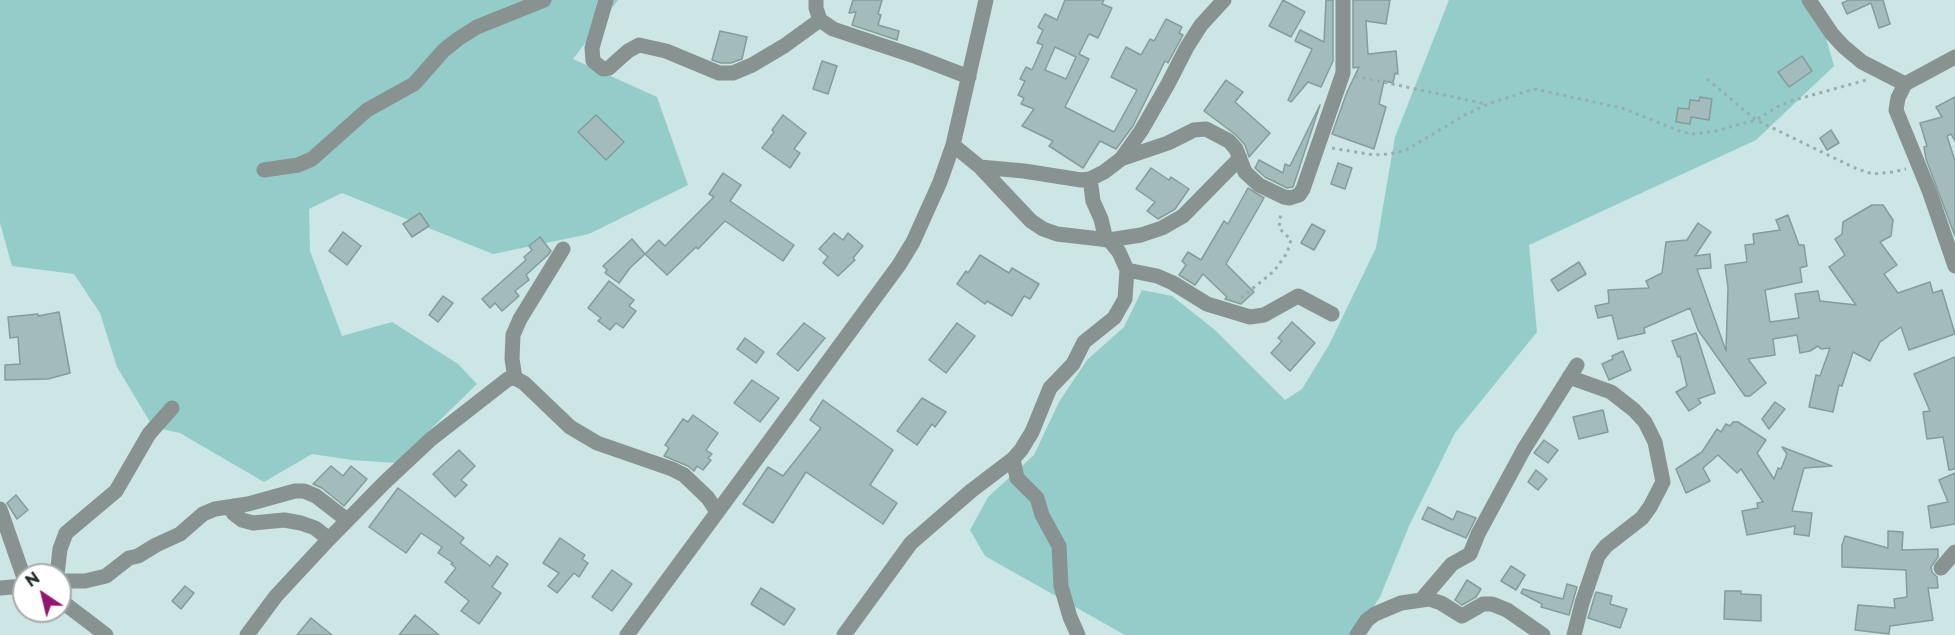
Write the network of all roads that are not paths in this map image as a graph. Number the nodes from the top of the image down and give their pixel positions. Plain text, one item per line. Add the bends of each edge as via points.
1 (543, 0) edge
2 (606, 0) edge
3 (816, 0) edge
4 (986, 0) edge
5 (1224, 0) edge
6 (1344, 0) edge
7 (1809, 0) edge
8 (820, 20) junction
9 (1955, 57) edge
10 (969, 77) junction
11 (1905, 84) junction
12 (953, 146) junction
13 (1240, 158) junction
14 (1121, 159) junction
15 (980, 167) junction
16 (264, 170) dead end
17 (1090, 179) junction
18 (1107, 240) junction
19 (563, 249) dead end
20 (1955, 266) edge
21 (1128, 270) junction
22 (1332, 314) dead end
23 (515, 378) junction
24 (172, 408) dead end
25 (1013, 459) junction
26 (233, 506) junction
27 (0, 509) edge
28 (717, 512) junction
29 (347, 520) junction
30 (329, 538) junction
31 (1955, 552) edge
32 (19, 563) edge
33 (58, 563) edge
34 (1941, 568) dead end
35 (72, 580) edge
36 (1422, 599) junction
37 (72, 609) edge
38 (106, 635) edge
39 (247, 635) edge
40 (627, 635) edge
41 (844, 635) edge
42 (1078, 635) edge
43 (1357, 635) edge
44 (1543, 635) edge
45 (1574, 635) edge

1 - 16 street via 458,39 414,84 367,110 312,159
2 - 8 street via 592,48 593,61 603,69 639,45 666,51 719,73 733,73 784,46
3 - 8 street
4 - 10 street
5 - 14 street via 1191,40 1163,94
6 - 13 street via 1343,73 1303,189 1295,197 1284,197 1259,185 1245,172
7 - 11 street via 1843,46 1862,62
8 - 10 street via 833,29
9 - 11 street
10 - 12 street
11 - 20 street via 1896,110
12 - 15 street
12 - 28 street via 928,210 899,265
13 - 14 street via 1229,141 1200,128
13 - 18 street via 1183,216 1152,232
14 - 17 street
15 - 17 street
15 - 18 street via 1043,229
17 - 18 street via 1093,201
18 - 21 street
19 - 23 street via 513,335
21 - 22 street via 1157,276 1207,304 1250,317 1273,311 1298,296
21 - 25 street via 1121,308 1109,324 1084,342 1073,364 1054,382 1032,432
23 - 28 street via 570,427 597,443 684,475
23 - 29 street via 502,382 431,439
24 - 33 street via 149,434 116,491 66,533
25 - 41 street via 911,543
25 - 42 street via 1017,478 1037,498 1059,546 1061,586
26 - 29 street via 304,491
26 - 30 street via 235,515 242,520 301,523
26 - 35 street via 203,514 180,534 129,558 106,576
27 - 32 street
28 - 40 street
29 - 30 street
30 - 39 street via 276,596
31 - 34 street
36 - 43 street via 1375,614
36 - 44 street via 1441,603 1462,616 1492,604
36 - 45 street via 1452,564 1470,554 1524,449 1573,371 1611,392 1644,422 1655,442 1663,482 1641,518 1598,556
37 - 38 street

